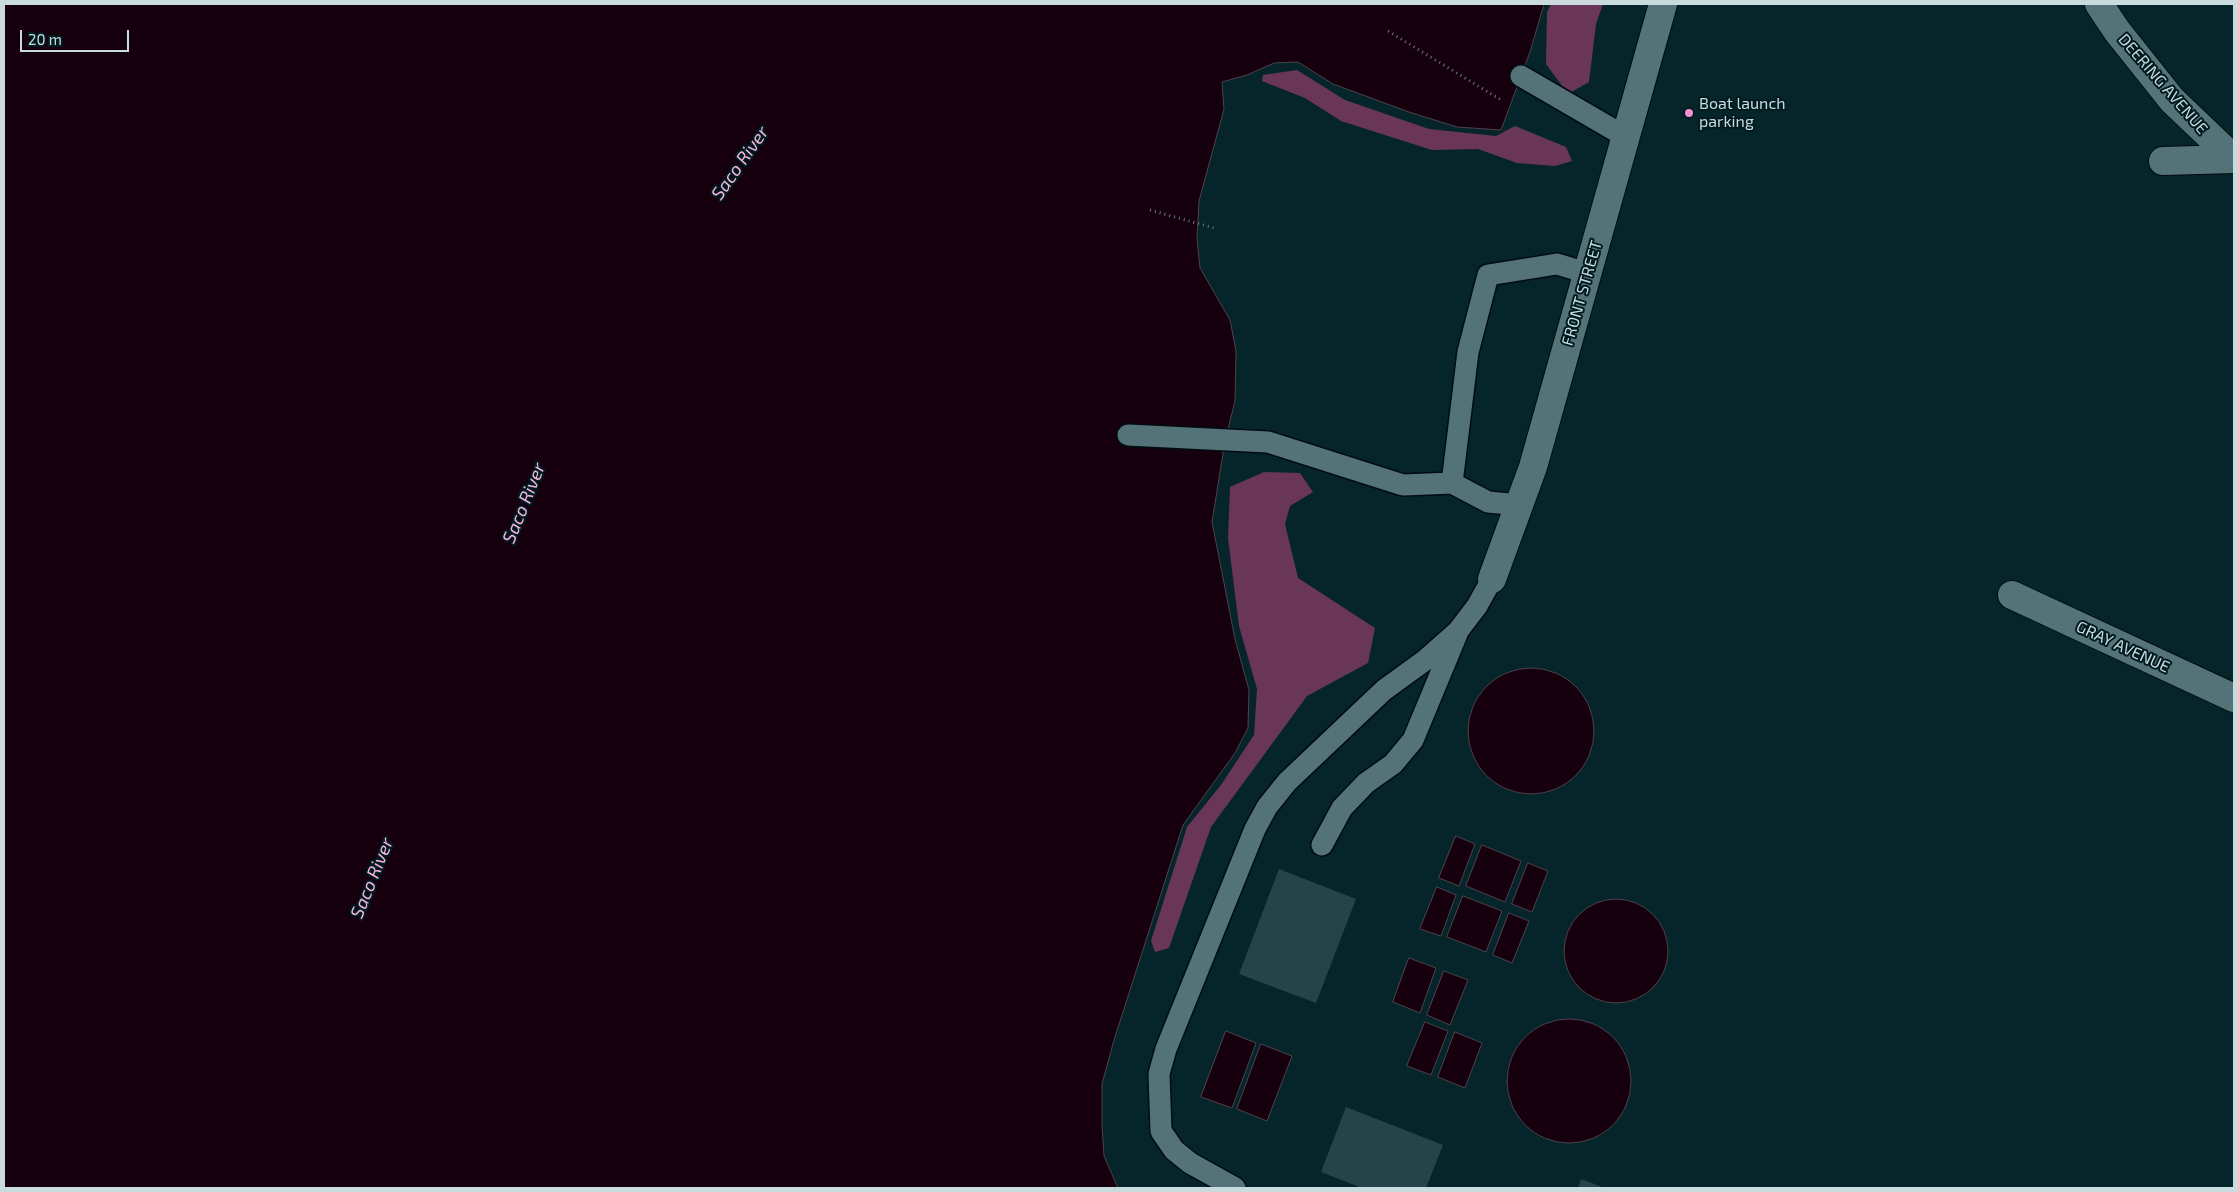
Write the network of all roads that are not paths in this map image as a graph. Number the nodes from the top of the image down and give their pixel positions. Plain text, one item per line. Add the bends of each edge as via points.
1 (1663, 4) edge
2 (2099, 4) edge
3 (1521, 76) dead end
4 (1626, 137) junction
5 (2234, 159) edge
6 (2163, 162) dead end
7 (1587, 274) junction
8 (1128, 435) dead end
9 (1452, 483) junction
10 (1520, 505) junction
11 (1492, 579) joint
12 (2012, 595) dead end
13 (1458, 631) junction
14 (2234, 698) edge
15 (1322, 845) dead end
16 (1235, 1188) edge

1 - 4 street, FRONT STREET
2 - 5 street, DEERING AVENUE via 2172,100
3 - 4 lane
4 - 7 street, FRONT STREET
5 - 6 street
7 - 9 lane via 1557,264 1488,276 1468,352
7 - 10 street, FRONT STREET
8 - 9 lane via 1268,442 1403,485
9 - 10 lane via 1488,502
10 - 11 street, FRONT STREET
11 - 13 lane
12 - 14 street, GRAY AVENUE
13 - 15 lane via 1413,740 1392,764 1366,783 1342,808
13 - 16 lane via 1384,690 1267,806 1178,1021 1159,1074 1161,1131 1174,1150 1190,1163

